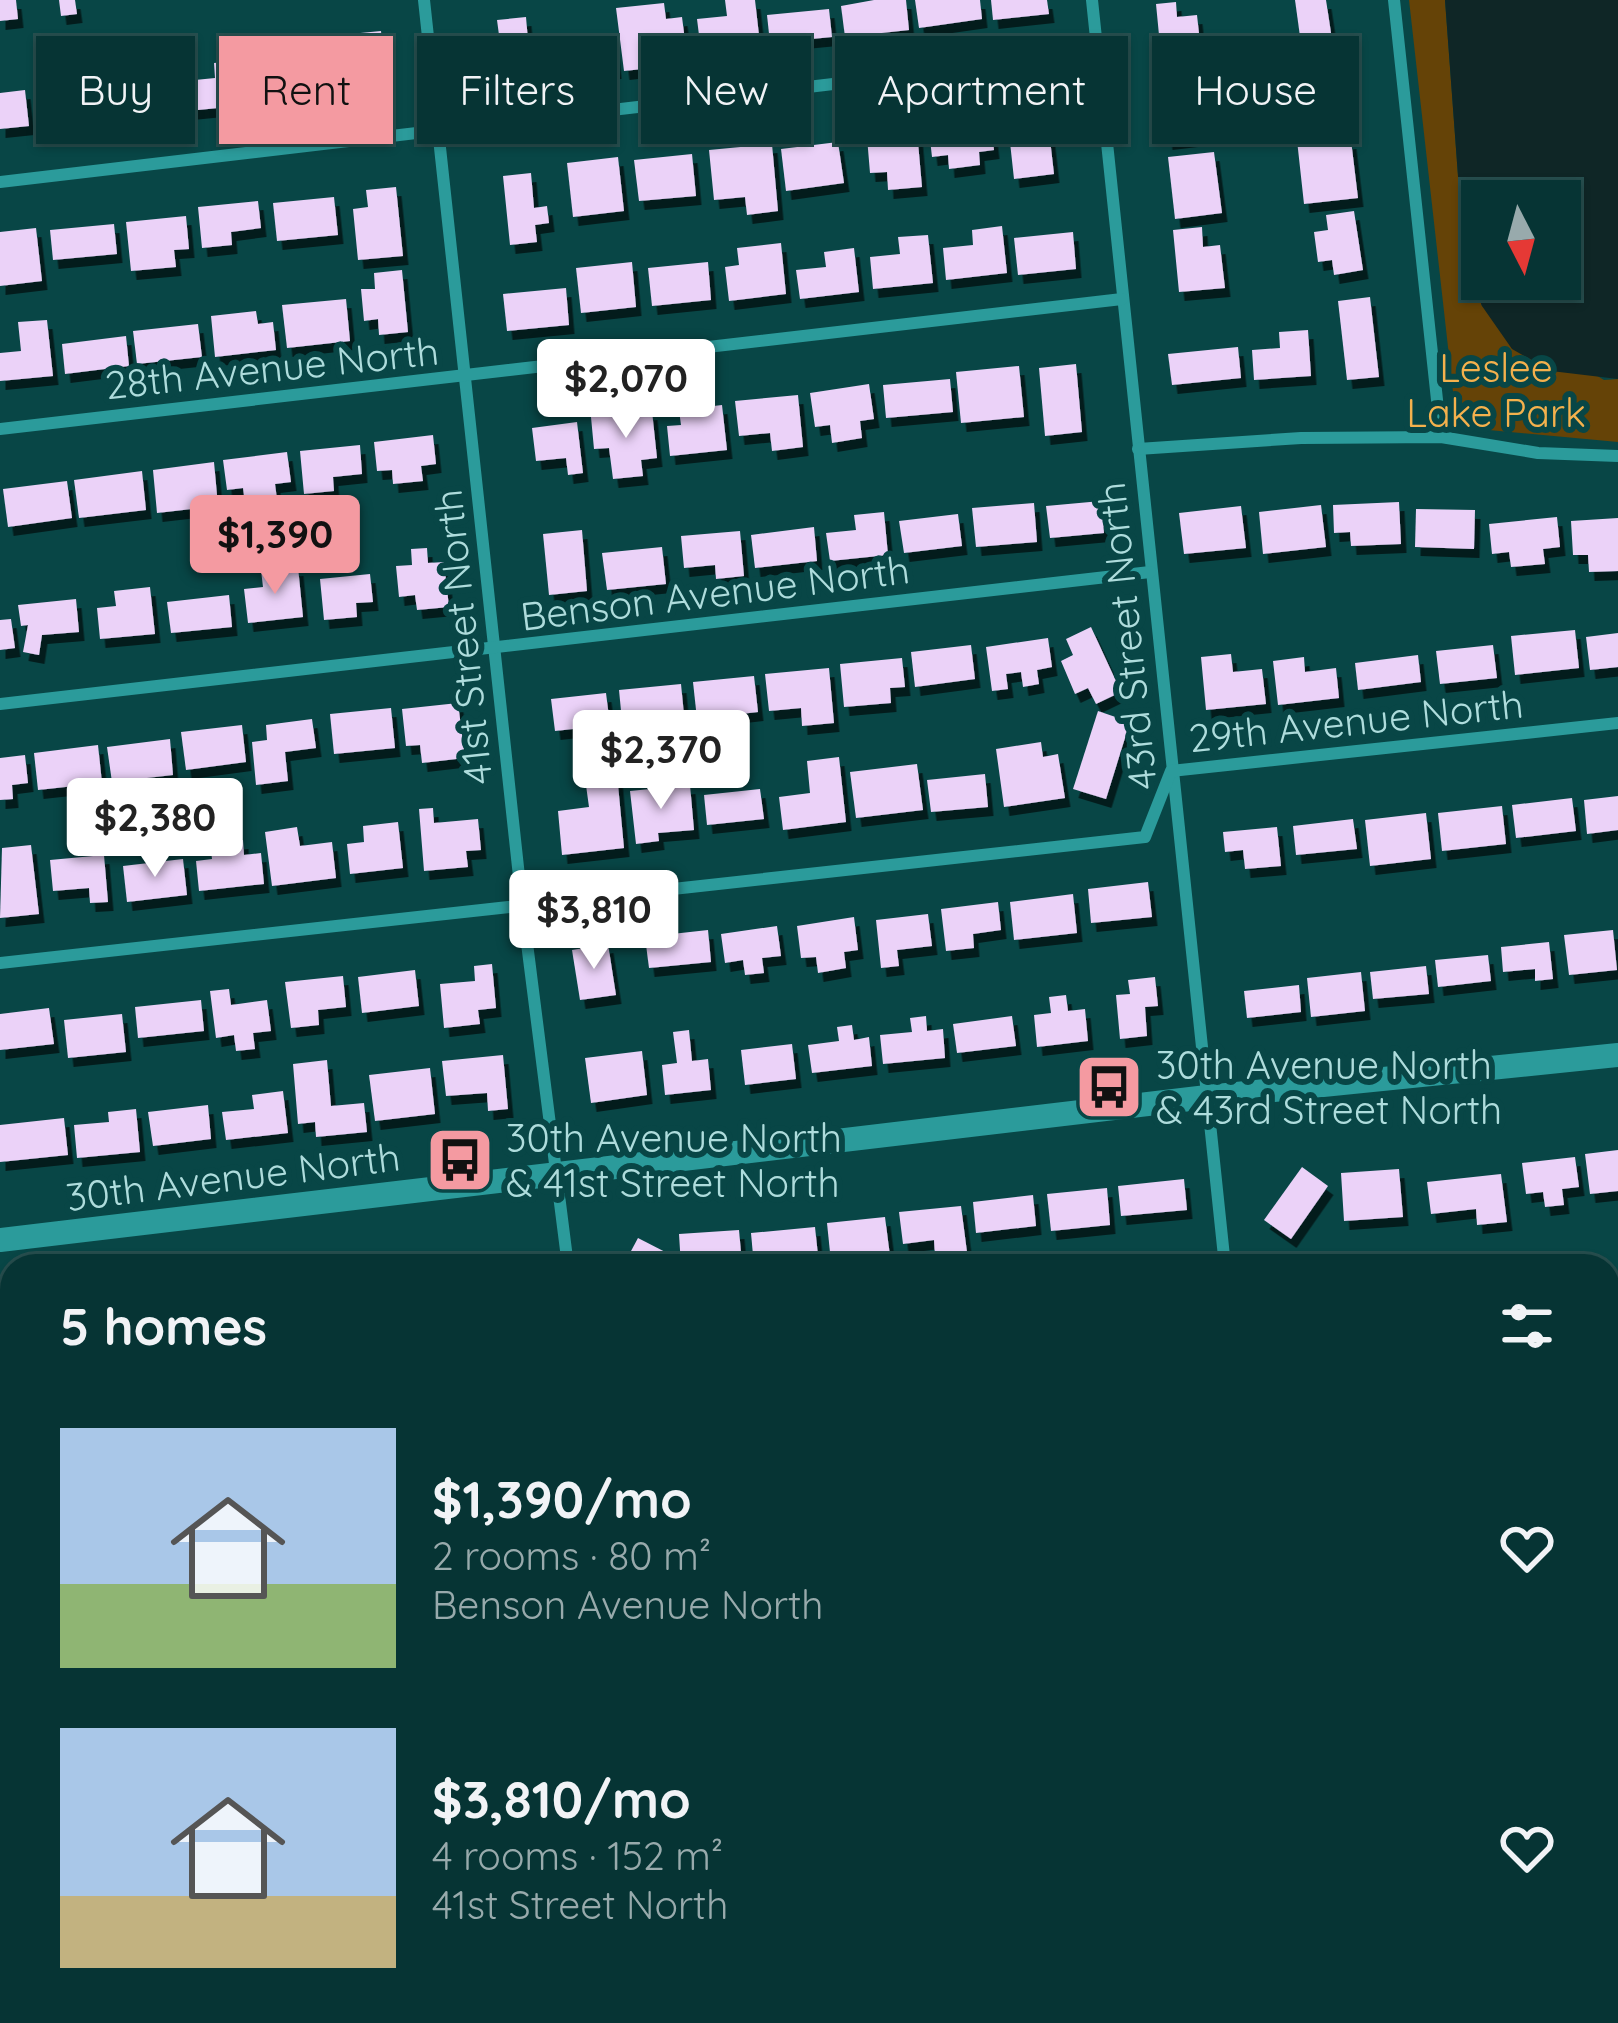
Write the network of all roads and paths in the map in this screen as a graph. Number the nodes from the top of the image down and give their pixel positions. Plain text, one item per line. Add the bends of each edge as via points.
1 (424, 0) edge
2 (1092, 0) edge
3 (1394, 0) edge
4 (428, 36) edge
5 (1095, 36) edge
6 (835, 84) edge
7 (617, 111) edge
8 (417, 134) edge
9 (439, 144) edge
10 (1106, 144) edge
11 (0, 182) edge
12 (1122, 299) junction
13 (465, 377) junction
14 (0, 429) edge
15 (1441, 437) junction
16 (1138, 449) junction
17 (1618, 456) edge
18 (1150, 572) junction
19 (494, 648) junction
20 (0, 704) edge
21 (1618, 724) edge
22 (1171, 771) junction
23 (522, 904) junction
24 (0, 963) edge
25 (1618, 1055) edge
26 (1207, 1097) junction
27 (558, 1175) junction
28 (0, 1240) edge
29 (567, 1254) edge
30 (1224, 1254) edge

1 - 4 street, 41st Street North
2 - 5 street, 43rd Street North
3 - 15 street
6 - 7 street
8 - 11 street
9 - 13 street, 41st Street North
10 - 12 street, 43rd Street North
12 - 13 street, 28th Avenue North
12 - 16 street, 43rd Street North
13 - 14 street, 28th Avenue North
13 - 19 street, 41st Street North
15 - 16 street
15 - 17 street
16 - 18 street, 43rd Street North
18 - 19 street, Benson Avenue North
18 - 22 street, 43rd Street North
19 - 20 street, Benson Avenue North
19 - 23 street, 41st Street North
21 - 22 street, 29th Avenue North
22 - 23 street, 29th Avenue North via 1145,837
22 - 26 street, 43rd Street North
23 - 24 street, 29th Avenue North
23 - 27 street, 41st Street North
25 - 26 street, 30th Avenue North
26 - 27 street, 30th Avenue North
26 - 30 street, 43rd Street North
27 - 28 street, 30th Avenue North
27 - 29 street, 41st Street North

